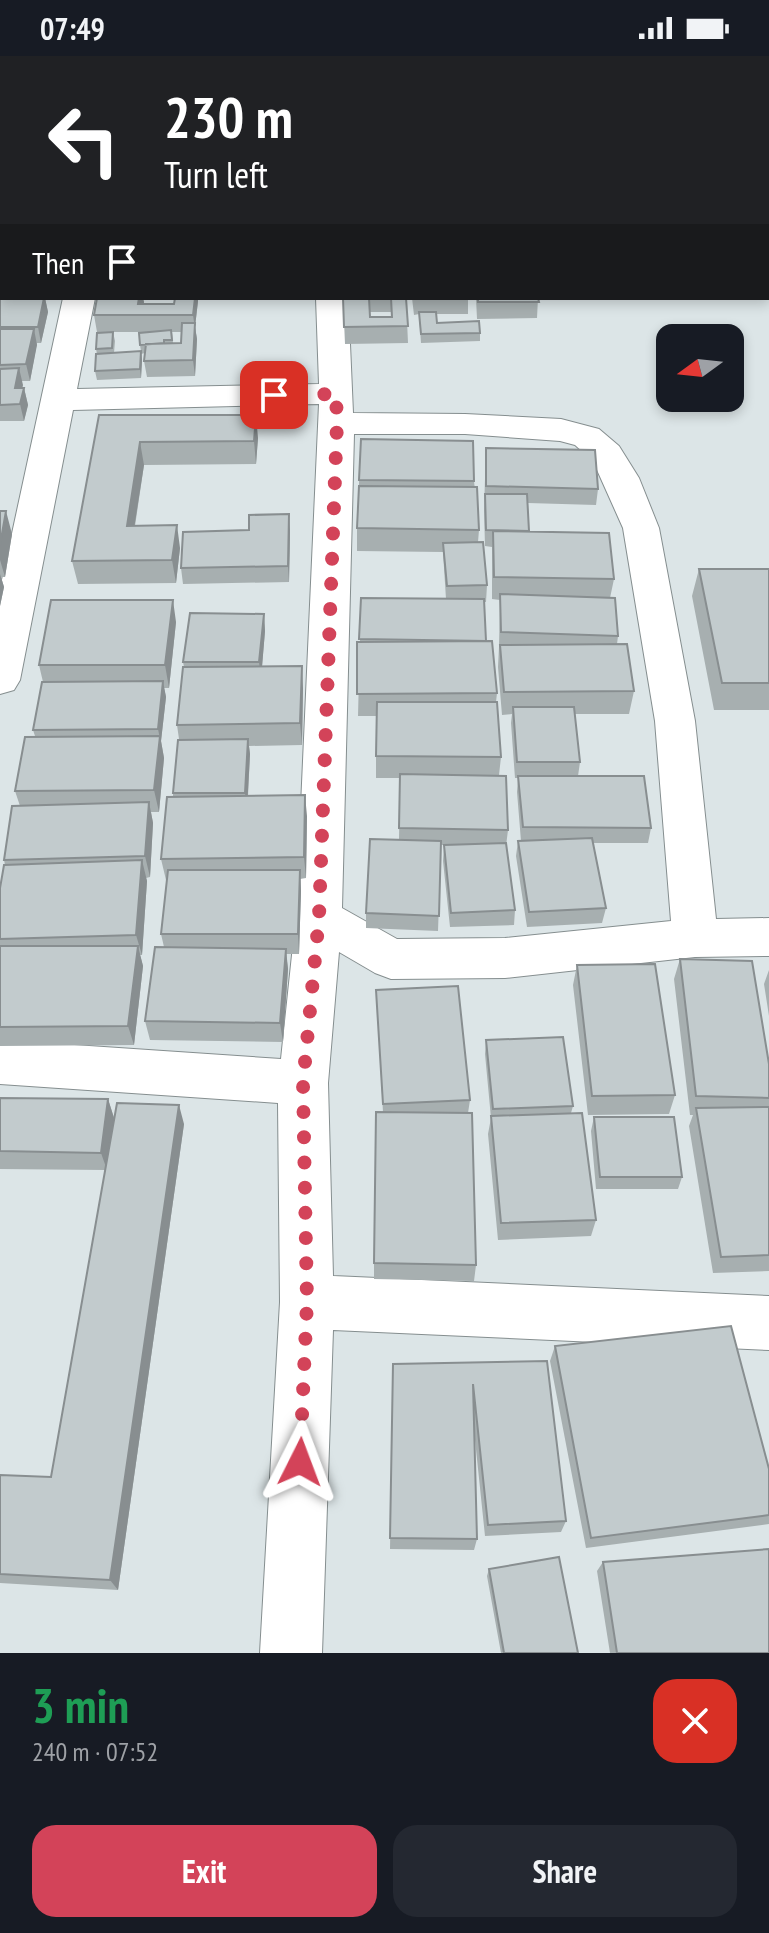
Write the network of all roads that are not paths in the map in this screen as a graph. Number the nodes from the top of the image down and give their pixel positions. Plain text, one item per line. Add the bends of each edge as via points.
1 (79, 300) edge
2 (332, 300) edge
3 (58, 400) junction
4 (336, 408) junction
5 (0, 680) edge
6 (319, 917) junction
7 (769, 937) edge
8 (695, 938) junction
9 (0, 1062) edge
10 (303, 1083) junction
11 (307, 1302) junction
12 (769, 1323) edge
13 (291, 1653) edge

1 - 3 street
2 - 4 street
3 - 4 street
3 - 5 street
4 - 6 street
4 - 8 street via 561,430 587,437 607,454 641,528 675,721
6 - 8 street via 391,959 505,958
6 - 10 street
7 - 8 street
9 - 10 street
10 - 11 street
11 - 12 street
11 - 13 street

